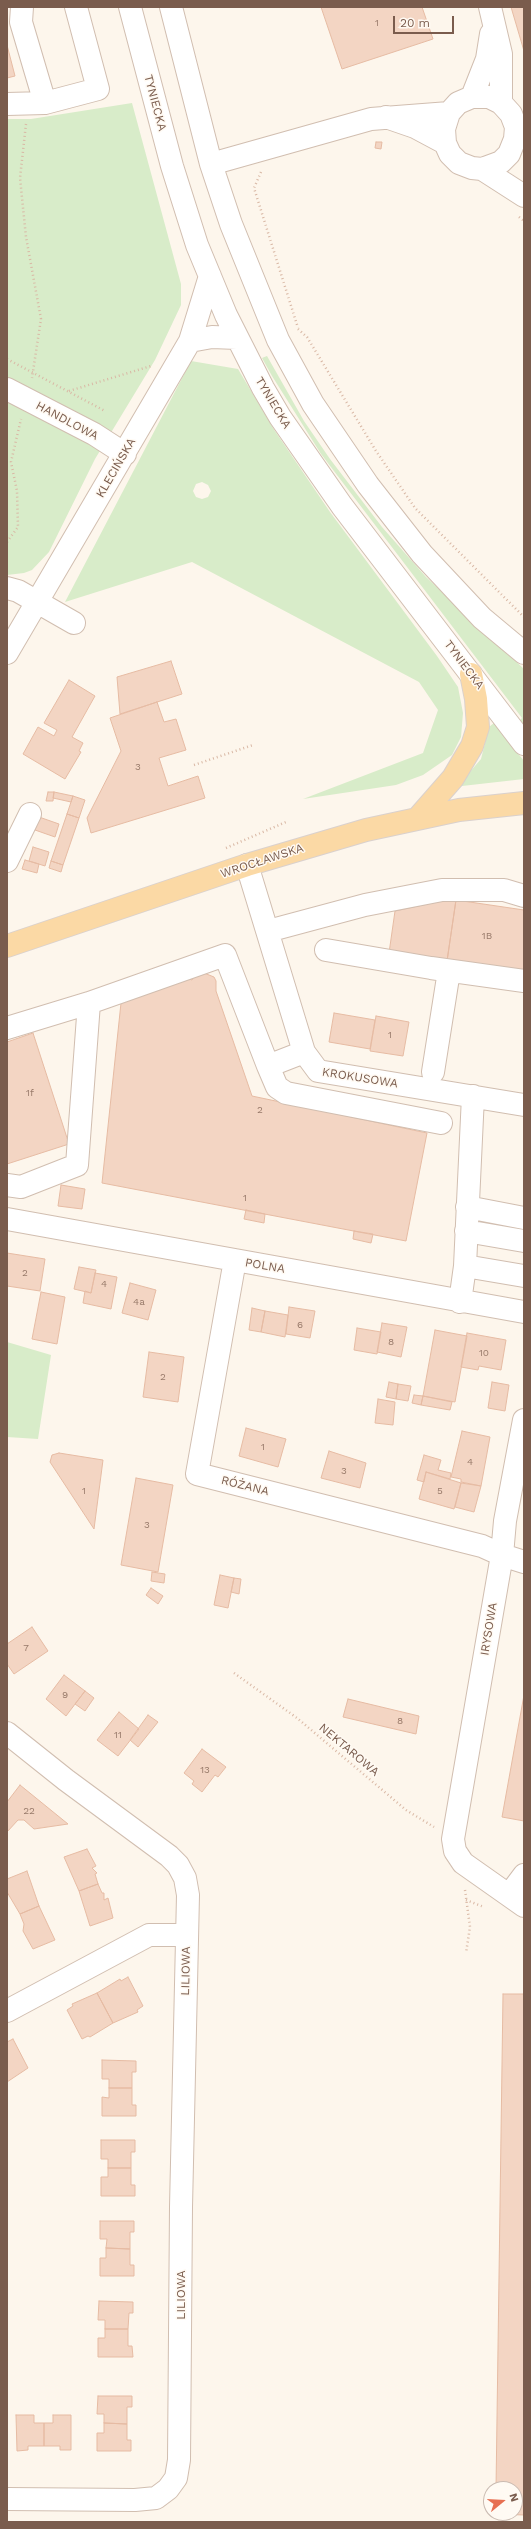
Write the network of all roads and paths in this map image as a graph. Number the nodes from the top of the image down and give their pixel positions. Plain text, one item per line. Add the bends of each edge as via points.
1 (22, 7) edge
2 (76, 7) edge
3 (130, 7) edge
4 (171, 7) edge
5 (492, 13) edge
6 (472, 97) junction
7 (502, 103) junction
8 (7, 104) edge
9 (37, 104) junction
10 (449, 113) junction
11 (386, 117) junction
12 (445, 143) junction
13 (513, 147) junction
14 (211, 164) junction
15 (266, 168) dead end
16 (482, 169) junction
17 (521, 202) edge
18 (524, 220) edge
19 (210, 276) junction
20 (237, 338) junction
21 (190, 341) junction
22 (7, 359) edge
23 (154, 366) dead end
24 (34, 372) junction
25 (69, 391) junction
26 (16, 394) edge
27 (106, 411) dead end
28 (125, 454) junction
29 (7, 542) edge
30 (7, 588) edge
31 (37, 602) junction
32 (524, 618) edge
33 (74, 623) dead end
34 (7, 653) edge
35 (524, 653) edge
36 (471, 674) junction
37 (524, 744) edge
38 (253, 745) dead end
39 (194, 765) dead end
40 (524, 803) edge
41 (30, 814) dead end
42 (418, 818) junction
43 (7, 861) edge
44 (247, 865) junction
45 (524, 896) edge
46 (268, 931) junction
47 (7, 946) edge
48 (326, 950) dead end
49 (449, 971) junction
50 (524, 981) edge
51 (89, 1004) junction
52 (7, 1028) edge
53 (304, 1052) junction
54 (268, 1066) junction
55 (433, 1072) dead end
56 (473, 1096) junction
57 (524, 1105) edge
58 (441, 1123) dead end
59 (7, 1185) edge
60 (467, 1207) junction
61 (524, 1218) edge
62 (7, 1219) edge
63 (466, 1231) junction
64 (524, 1241) edge
65 (235, 1260) junction
66 (464, 1266) junction
67 (524, 1276) edge
68 (460, 1302) junction
69 (524, 1312) edge
70 (524, 1420) edge
71 (502, 1555) junction
72 (524, 1562) edge
73 (234, 1673) dead end
74 (7, 1733) edge
75 (453, 1839) junction
76 (463, 1863) junction
77 (524, 1875) edge
78 (466, 1900) junction
79 (516, 1900) edge
80 (484, 1907) dead end
81 (187, 1934) junction
82 (466, 1953) dead end
83 (16, 2006) edge
84 (7, 2499) edge

1 - 9 street via 21,22
2 - 9 street via 98,89
3 - 19 street, TYNIECKA via 172,166
4 - 14 street
5 - 6 street via 487,59
5 - 7 street via 501,54
6 - 7 street via 489,97
6 - 10 street via 458,103
7 - 13 street via 516,126
8 - 9 street
9 - 24 path via 20,178 26,237 41,319
10 - 11 street
10 - 12 street via 444,129
11 - 12 street via 415,127
11 - 14 street
12 - 16 street via 450,154 459,163
13 - 16 street via 501,162
13 - 17 street
14 - 35 street via 259,296 278,340 313,404 368,485 422,554 482,618
15 - 32 path via 261,172 254,188 297,330 307,338 376,451 415,508
16 - 17 street
17 - 18 path
19 - 20 street, TYNIECKA
19 - 21 street, KLECIŃSKA
20 - 21 street via 212,337
20 - 36 street, TYNIECKA via 280,417 310,462
21 - 28 street, KLECIŃSKA
22 - 24 path
23 - 25 path
24 - 25 path
24 - 26 path
25 - 27 path
26 - 28 street, HANDLOWA via 94,434
26 - 29 path via 12,462 17,491 18,527
28 - 31 street, KLECIŃSKA
30 - 31 street
31 - 33 street
31 - 34 street, KLECIŃSKA
36 - 37 street, TYNIECKA
36 - 42 main road via 478,727 472,746 453,778
38 - 39 path
40 - 42 main road, WROCŁAWSKA via 458,810
41 - 43 street
42 - 44 main road, WROCŁAWSKA via 366,830
44 - 46 street, KROKUSOWA
44 - 47 main road, WROCŁAWSKA
45 - 46 street via 504,890 442,890 365,905
46 - 53 street, KROKUSOWA
48 - 49 street
49 - 50 street
49 - 55 street
51 - 52 street
51 - 54 street via 225,955
51 - 59 street via 77,1165 21,1186
53 - 54 street
53 - 56 street, KROKUSOWA via 318,1072
54 - 58 street via 278,1087 286,1093
56 - 57 street, KROKUSOWA
56 - 60 street
60 - 61 street
60 - 63 street
62 - 65 street, POLNA
63 - 64 street
63 - 66 street
65 - 68 street, POLNA
65 - 71 street, RÓŻANA via 197,1474 482,1546
66 - 67 street
66 - 68 street
68 - 69 street, POLNA
70 - 71 street, IRYSOWA via 505,1520
71 - 72 street
71 - 75 street, IRYSOWA
73 - 75 path, NEKTAROWA via 297,1718 406,1810
74 - 81 street, LILIOWA via 178,1865 185,1878 188,1895
75 - 76 street via 455,1851
76 - 78 path
76 - 79 street
77 - 79 street
78 - 80 path
78 - 82 path via 470,1927
81 - 83 street, LILIOWA via 149,1935
81 - 84 street, LILIOWA via 179,2460 176,2478 168,2489 156,2498

